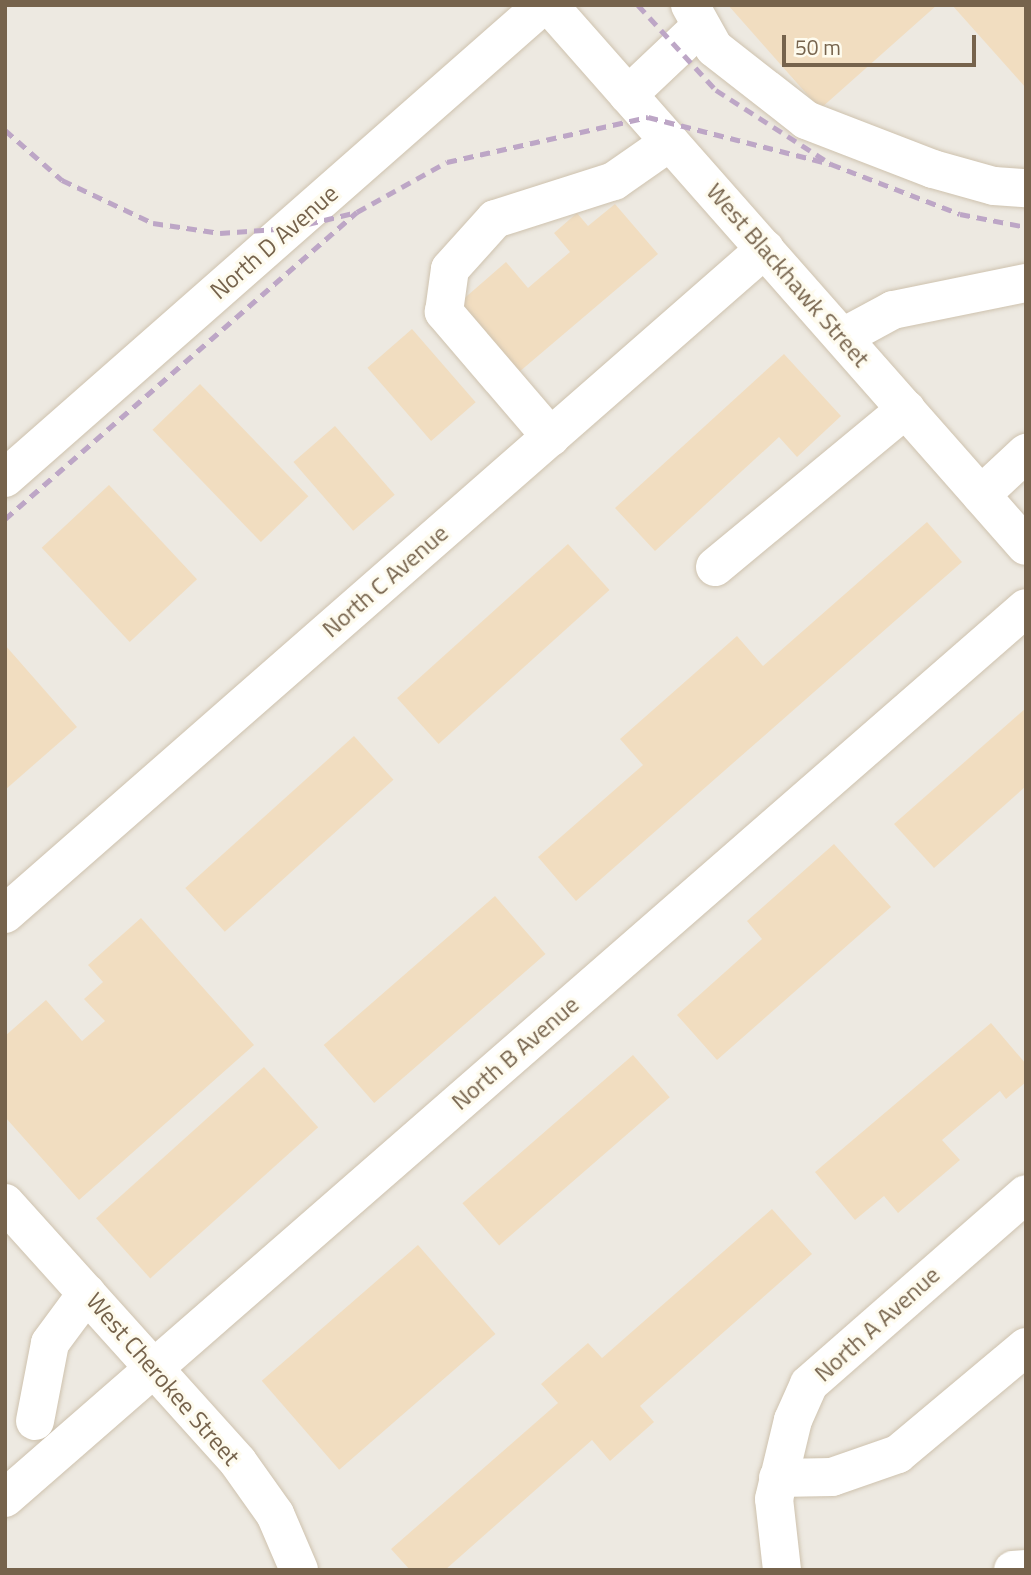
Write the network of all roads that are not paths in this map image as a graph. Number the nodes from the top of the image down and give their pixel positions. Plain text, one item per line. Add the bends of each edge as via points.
1 (546, 5) edge
2 (695, 16) edge
3 (628, 95) junction
4 (670, 142) junction
5 (1026, 188) edge
6 (765, 249) junction
7 (1026, 283) edge
8 (843, 337) junction
9 (906, 409) junction
10 (551, 437) junction
11 (1026, 453) edge
12 (5, 478) edge
13 (981, 495) junction
14 (1026, 545) edge
15 (715, 567) dead end
16 (1026, 608) edge
17 (5, 914) edge
18 (1026, 1194) edge
19 (5, 1203) edge
20 (87, 1293) junction
21 (1026, 1347) edge
22 (155, 1367) junction
23 (20, 1422) edge
24 (81, 1433) junction
25 (778, 1478) junction
26 (5, 1498) edge
27 (1026, 1569) edge
28 (299, 1570) edge
29 (782, 1570) edge
30 (1013, 1570) edge

1 - 3 street, West Blackhawk Street
1 - 12 street, North D Avenue
2 - 3 street
2 - 5 street via 714,47 806,120 933,169 995,186
3 - 4 street, West Blackhawk Street
4 - 6 street, West Blackhawk Street
4 - 10 street via 614,181 495,219 450,269 444,312
6 - 8 street, West Blackhawk Street
6 - 10 street, North C Avenue
7 - 8 street via 893,310
8 - 9 street, West Blackhawk Street
9 - 13 street, West Blackhawk Street
9 - 15 street
10 - 17 street, North C Avenue
11 - 13 street
13 - 14 street, West Blackhawk Street
16 - 22 street, North B Avenue
18 - 25 street, North A Avenue via 809,1384 793,1420
19 - 20 street, West Cherokee Street
20 - 22 street, West Cherokee Street
20 - 23 street via 50,1343
21 - 25 street via 898,1454 832,1477
22 - 24 street, North B Avenue
22 - 28 street, West Cherokee Street via 267,1503
23 - 24 street via 57,1420
24 - 26 street, North B Avenue
25 - 29 street, North A Avenue via 774,1499
27 - 30 street

